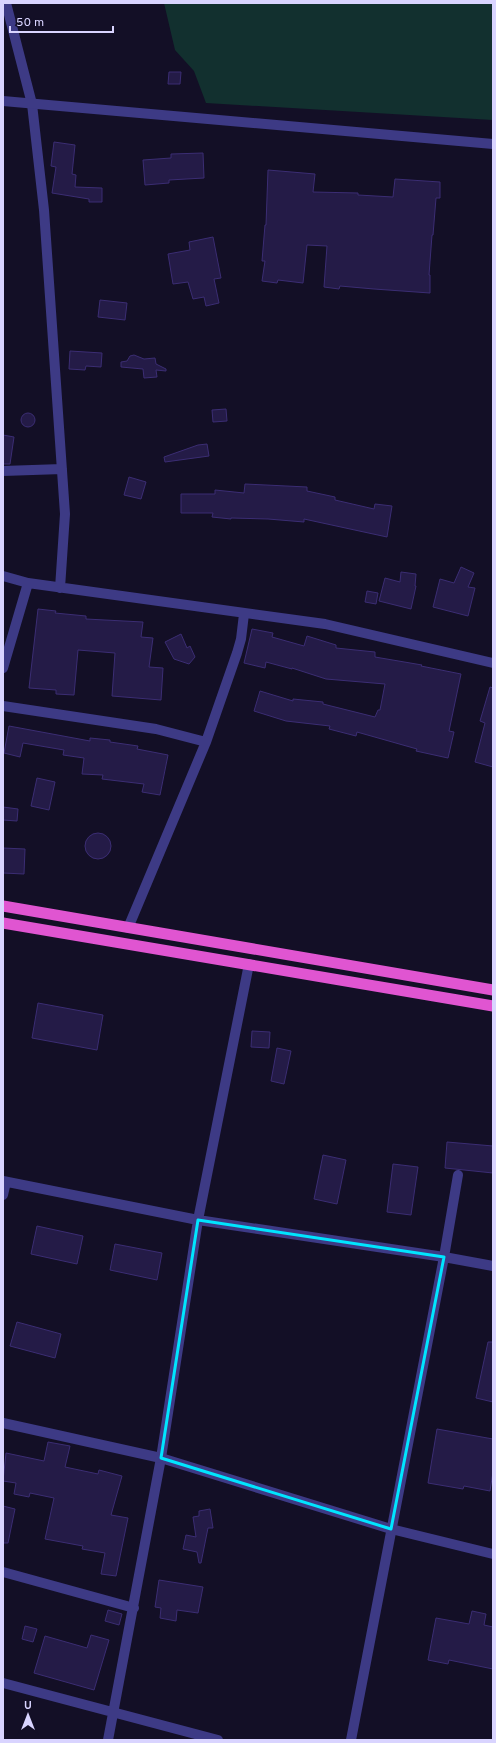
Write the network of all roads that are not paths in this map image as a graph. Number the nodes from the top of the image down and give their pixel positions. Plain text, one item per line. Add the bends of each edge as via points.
1 (6, 3) edge
2 (3, 101) edge
3 (32, 104) junction
4 (493, 144) edge
5 (62, 469) junction
6 (3, 472) edge
7 (3, 576) edge
8 (28, 583) junction
9 (60, 588) junction
10 (244, 614) junction
11 (493, 663) edge
12 (3, 668) edge
13 (3, 706) edge
14 (206, 742) junction
15 (3, 906) edge
16 (3, 923) edge
17 (128, 928) junction
18 (249, 964) junction
19 (493, 990) edge
20 (493, 1006) edge
21 (458, 1175) dead end
22 (4, 1181) edge
23 (3, 1195) edge
24 (198, 1220) junction
25 (444, 1257) junction
26 (493, 1266) edge
27 (3, 1423) edge
28 (161, 1458) junction
29 (391, 1529) junction
30 (493, 1554) edge
31 (3, 1572) edge
32 (134, 1608) junction
33 (3, 1683) edge
34 (113, 1712) junction
35 (108, 1740) edge
36 (218, 1740) edge
37 (351, 1740) edge

1 - 3 street
2 - 3 street
3 - 4 street
3 - 5 street via 44,210
5 - 6 street
5 - 9 street via 65,514
7 - 8 street
8 - 9 street
8 - 12 street
9 - 10 street
10 - 11 street via 352,629
10 - 14 street via 241,640
13 - 14 street via 156,729
14 - 17 street
15 - 17 highway
16 - 18 highway
17 - 19 highway
18 - 20 highway
18 - 24 street
21 - 25 street
22 - 23 street
22 - 24 street
24 - 25 street
24 - 28 street
25 - 26 street
25 - 29 street
27 - 28 street
28 - 29 street
28 - 32 street
29 - 30 street
29 - 37 street
31 - 32 street
32 - 34 street
33 - 34 street
34 - 35 street
34 - 36 street

